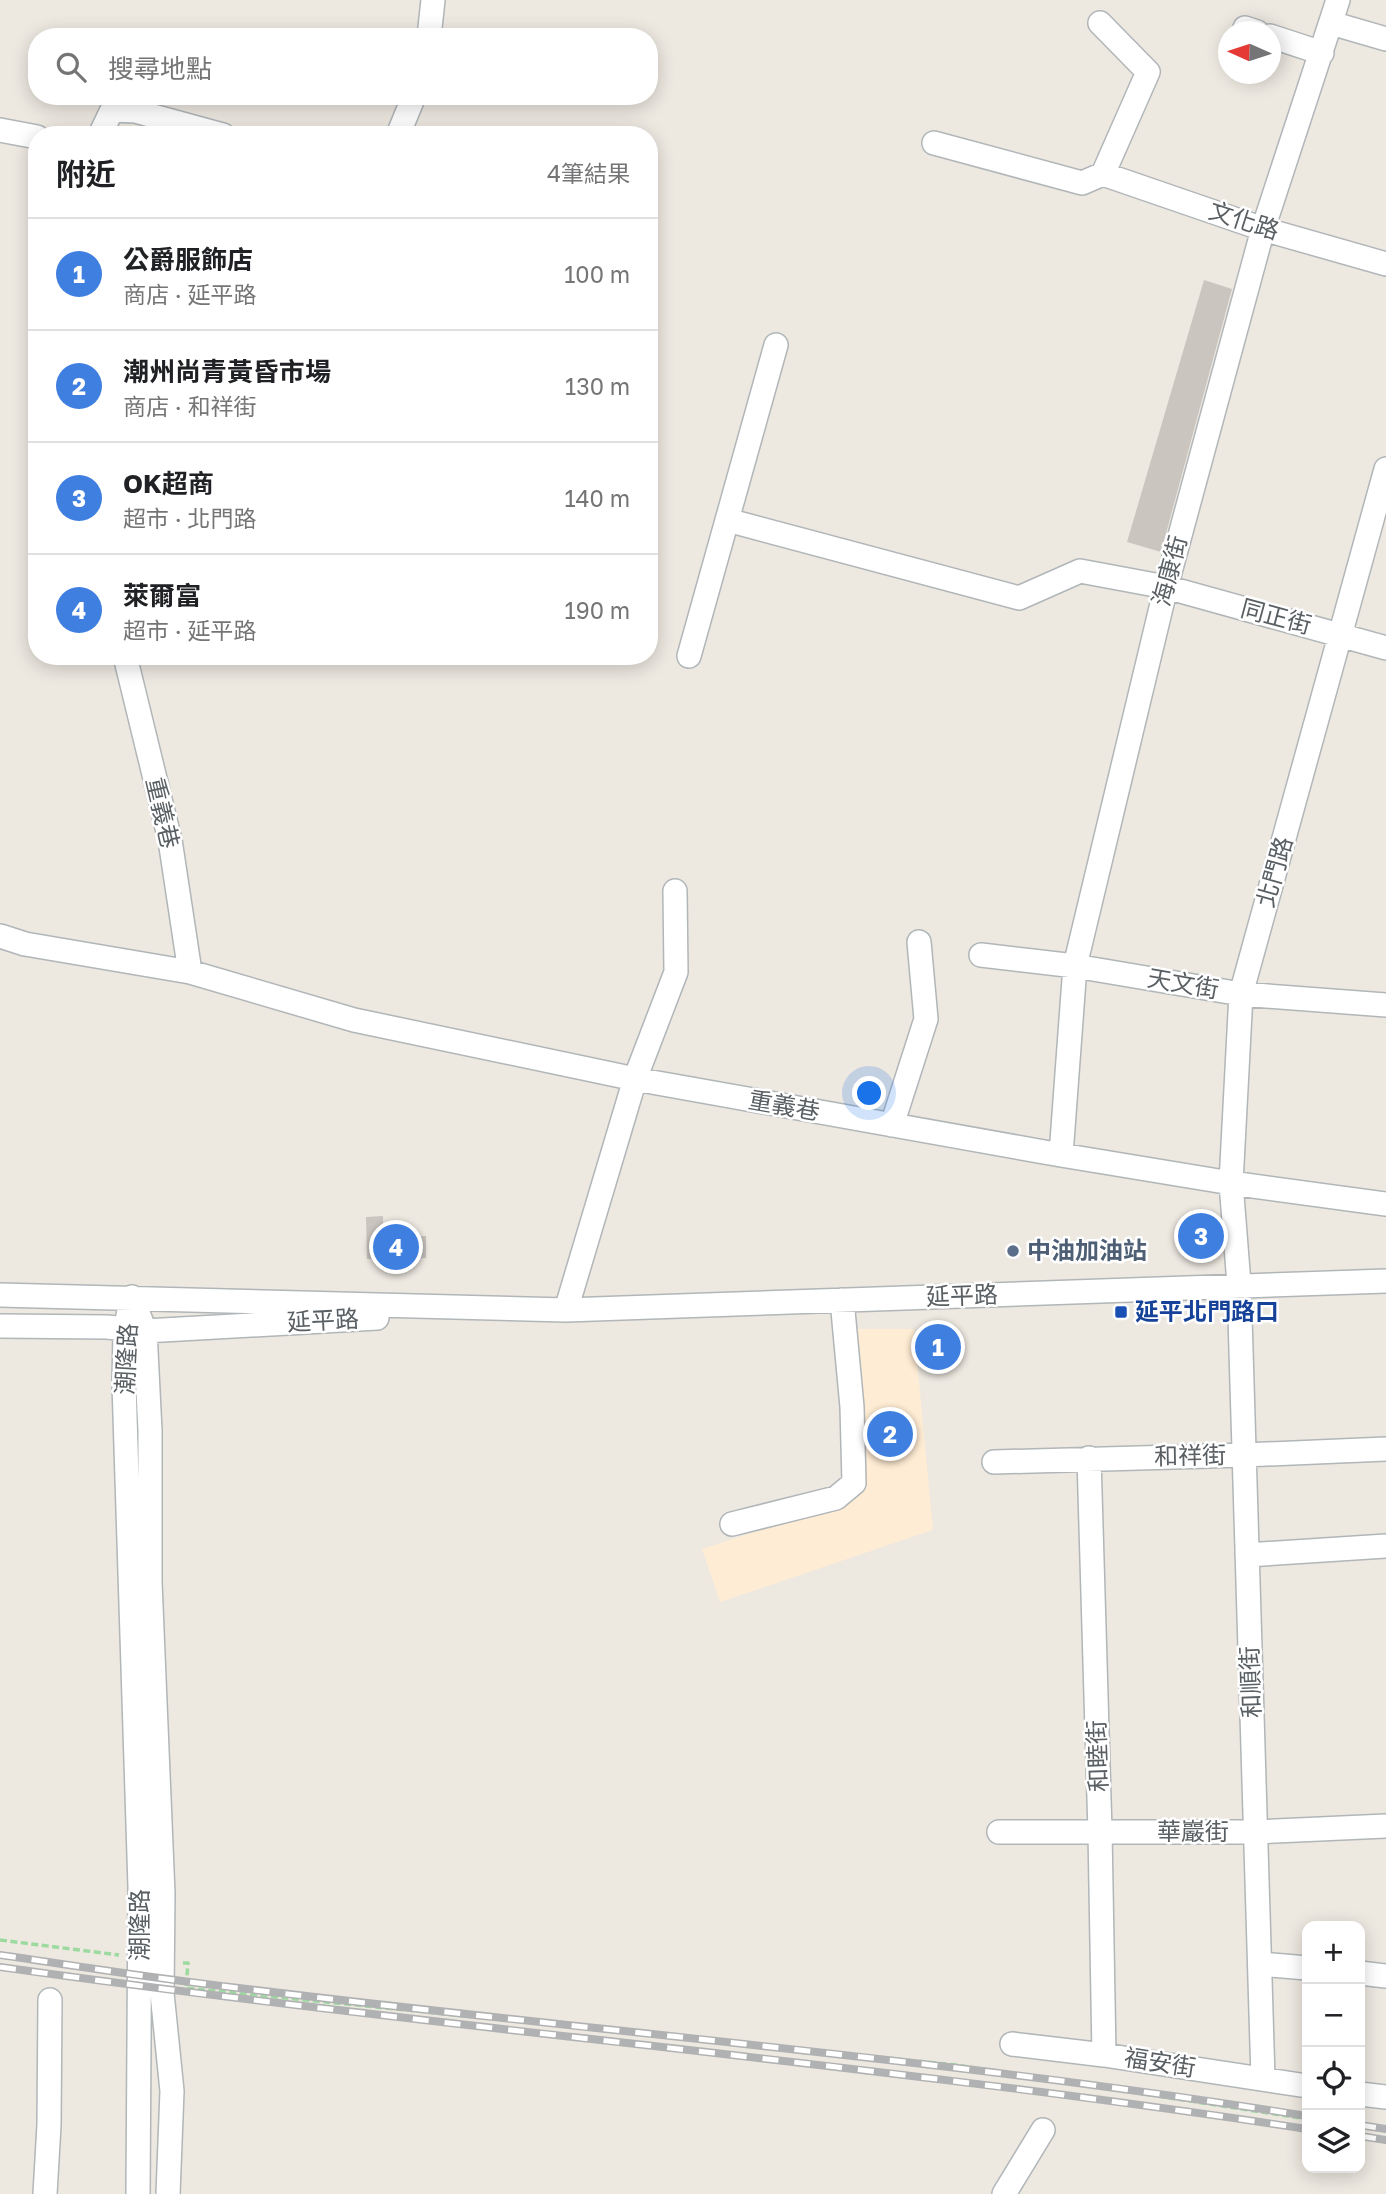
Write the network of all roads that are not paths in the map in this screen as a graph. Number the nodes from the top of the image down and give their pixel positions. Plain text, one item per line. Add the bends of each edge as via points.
1 (433, 0) edge
2 (1338, 0) edge
3 (1100, 23) dead end
4 (1331, 23) junction
5 (430, 28) edge
6 (1386, 39) edge
7 (1281, 40) edge
8 (1322, 53) junction
9 (410, 105) edge
10 (104, 126) edge
11 (190, 126) edge
12 (402, 126) edge
13 (0, 130) edge
14 (28, 135) edge
15 (934, 143) dead end
16 (1103, 174) junction
17 (1263, 229) junction
18 (1386, 264) edge
19 (776, 345) dead end
20 (1386, 469) edge
21 (727, 520) junction
22 (1166, 587) junction
23 (1340, 635) junction
24 (1386, 648) edge
25 (688, 656) dead end
26 (127, 665) edge
27 (675, 891) dead end
28 (0, 936) edge
29 (919, 942) dead end
30 (981, 956) dead end
31 (1075, 966) junction
32 (190, 972) junction
33 (1241, 994) junction
34 (1386, 1005) edge
35 (635, 1079) junction
36 (892, 1125) junction
37 (1060, 1155) junction
38 (1231, 1183) junction
39 (1386, 1204) edge
40 (1386, 1281) edge
41 (1239, 1284) junction
42 (0, 1295) edge
43 (132, 1297) junction
44 (842, 1300) junction
45 (538, 1310) junction
46 (566, 1310) junction
47 (0, 1326) edge
48 (126, 1329) junction
49 (1386, 1449) edge
50 (1244, 1455) junction
51 (1089, 1458) junction
52 (994, 1462) dead end
53 (732, 1524) dead end
54 (1386, 1546) edge
55 (1247, 1555) junction
56 (1386, 1826) edge
57 (999, 1832) dead end
58 (1100, 1832) junction
59 (1256, 1832) junction
60 (151, 1959) junction
61 (1260, 1964) junction
62 (1302, 1968) edge
63 (1365, 1974) edge
64 (1386, 1976) edge
65 (50, 2000) dead end
66 (1012, 2044) dead end
67 (1104, 2055) junction
68 (1263, 2079) junction
69 (1302, 2085) edge
70 (1365, 2095) edge
71 (1386, 2097) edge
72 (1043, 2130) dead end
73 (45, 2194) edge
74 (138, 2194) edge
75 (168, 2194) edge
76 (1004, 2194) edge

1 - 5 street
2 - 4 street, 海康街
3 - 16 street via 1148,72
4 - 6 street
4 - 8 street, 海康街
7 - 8 street
8 - 17 street, 海康街
9 - 12 street
10 - 11 street via 112,110 135,111
13 - 14 street
15 - 16 street via 1082,183
16 - 17 street, 文化路
17 - 18 street, 文化路
17 - 22 street, 海康街
19 - 21 street
20 - 23 street, 北門路
21 - 22 street, 同正街 via 1019,598 1080,571
21 - 25 street
22 - 23 street, 同正街
22 - 31 street, 海康街
23 - 24 street, 同正街
23 - 33 street, 北門路
26 - 32 street, 重義巷 via 170,840
27 - 35 street via 676,972
28 - 32 street, 重義巷
29 - 36 street via 926,1018
30 - 31 street, 天文街
31 - 33 street, 天文街
31 - 37 street, 海康街
32 - 35 street, 重義巷 via 354,1020
33 - 34 street, 天文街
33 - 38 street, 北門路
35 - 36 street, 重義巷
35 - 46 street
36 - 37 street, 重義巷
37 - 38 street, 重義巷
38 - 39 street, 重義巷
38 - 41 street, 北門路
40 - 41 street, 延平路
41 - 44 street, 延平路
41 - 50 street, 和順街
42 - 43 street, 延平路
43 - 45 street, 延平路
43 - 48 street, 潮隆路
44 - 46 street, 延平路
44 - 53 street via 854,1483 836,1498
45 - 46 street, 延平路
45 - 48 street, 延平路
47 - 48 street, 延平路
48 - 60 street, 潮隆路 via 124,1384
49 - 50 street, 和祥街
50 - 51 street, 和祥街
50 - 55 street, 和順街
51 - 52 street, 和祥街
51 - 58 street, 和睦街
54 - 55 street
55 - 59 street, 和順街
56 - 59 street, 華巖街
57 - 58 street, 華巖街
58 - 59 street, 華巖街
58 - 67 street, 和睦街
59 - 61 street, 和順街
60 - 74 street, 潮隆路
60 - 75 street, 潮隆路 via 162,1993 172,2091
61 - 62 street
61 - 68 street, 和順街
63 - 64 street
65 - 73 street
66 - 67 street, 福安街
67 - 68 street, 福安街
68 - 69 street, 福安街
70 - 71 street
72 - 76 street

